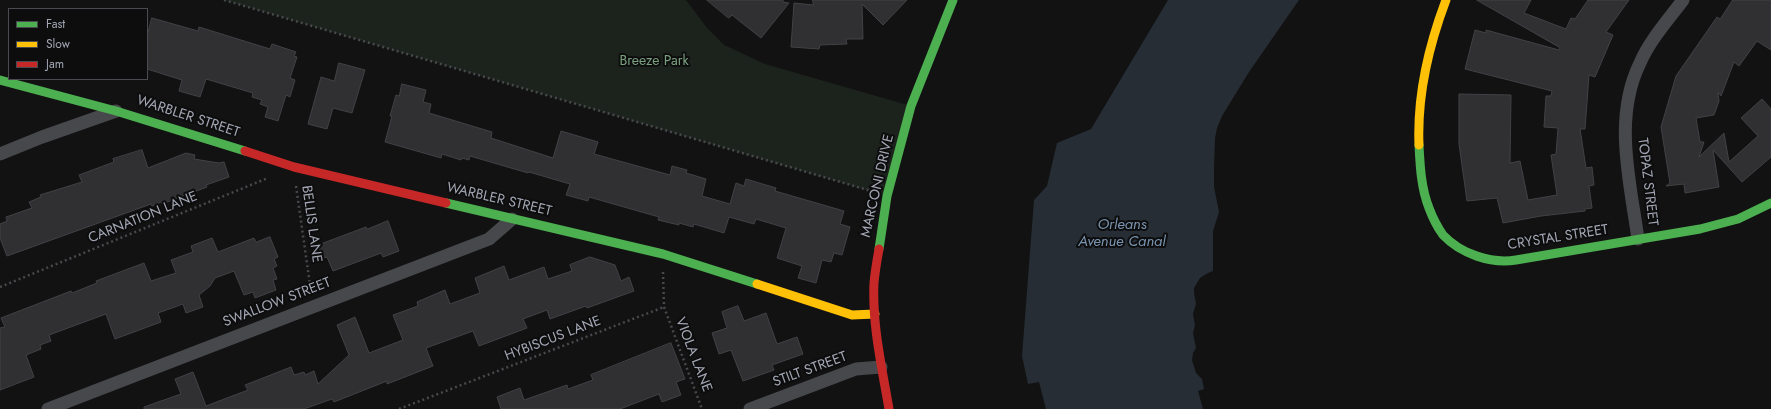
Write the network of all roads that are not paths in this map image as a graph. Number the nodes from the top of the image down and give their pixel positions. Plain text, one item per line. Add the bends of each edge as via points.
1 (953, 0) edge
2 (1446, 0) edge
3 (1683, 0) edge
4 (0, 80) edge
5 (116, 111) junction
6 (0, 154) edge
7 (1771, 203) edge
8 (512, 219) junction
9 (1638, 239) junction
10 (875, 314) junction
11 (881, 367) junction
12 (48, 409) edge
13 (750, 409) edge
14 (889, 409) edge

1 - 10 street, MARCONI DRIVE via 911,106 887,196 874,283
2 - 9 street, CRYSTAL STREET via 1440,12 1427,60 1420,110 1419,154 1421,175 1430,211 1446,238 1465,252 1507,261
3 - 9 street, TOPAZ STREET via 1640,62 1629,96 1624,132
4 - 5 street, WARBLER STREET
5 - 6 street, WARBLER STREET
5 - 8 street, WARBLER STREET via 294,167
7 - 9 street, CRYSTAL STREET via 1734,220 1708,228
8 - 10 street, WARBLER STREET via 663,254 852,315
8 - 12 street, SWALLOW STREET via 489,240
10 - 11 street, MARCONI DRIVE
11 - 13 street, STILT STREET via 856,369
11 - 14 street, MARCONI DRIVE

